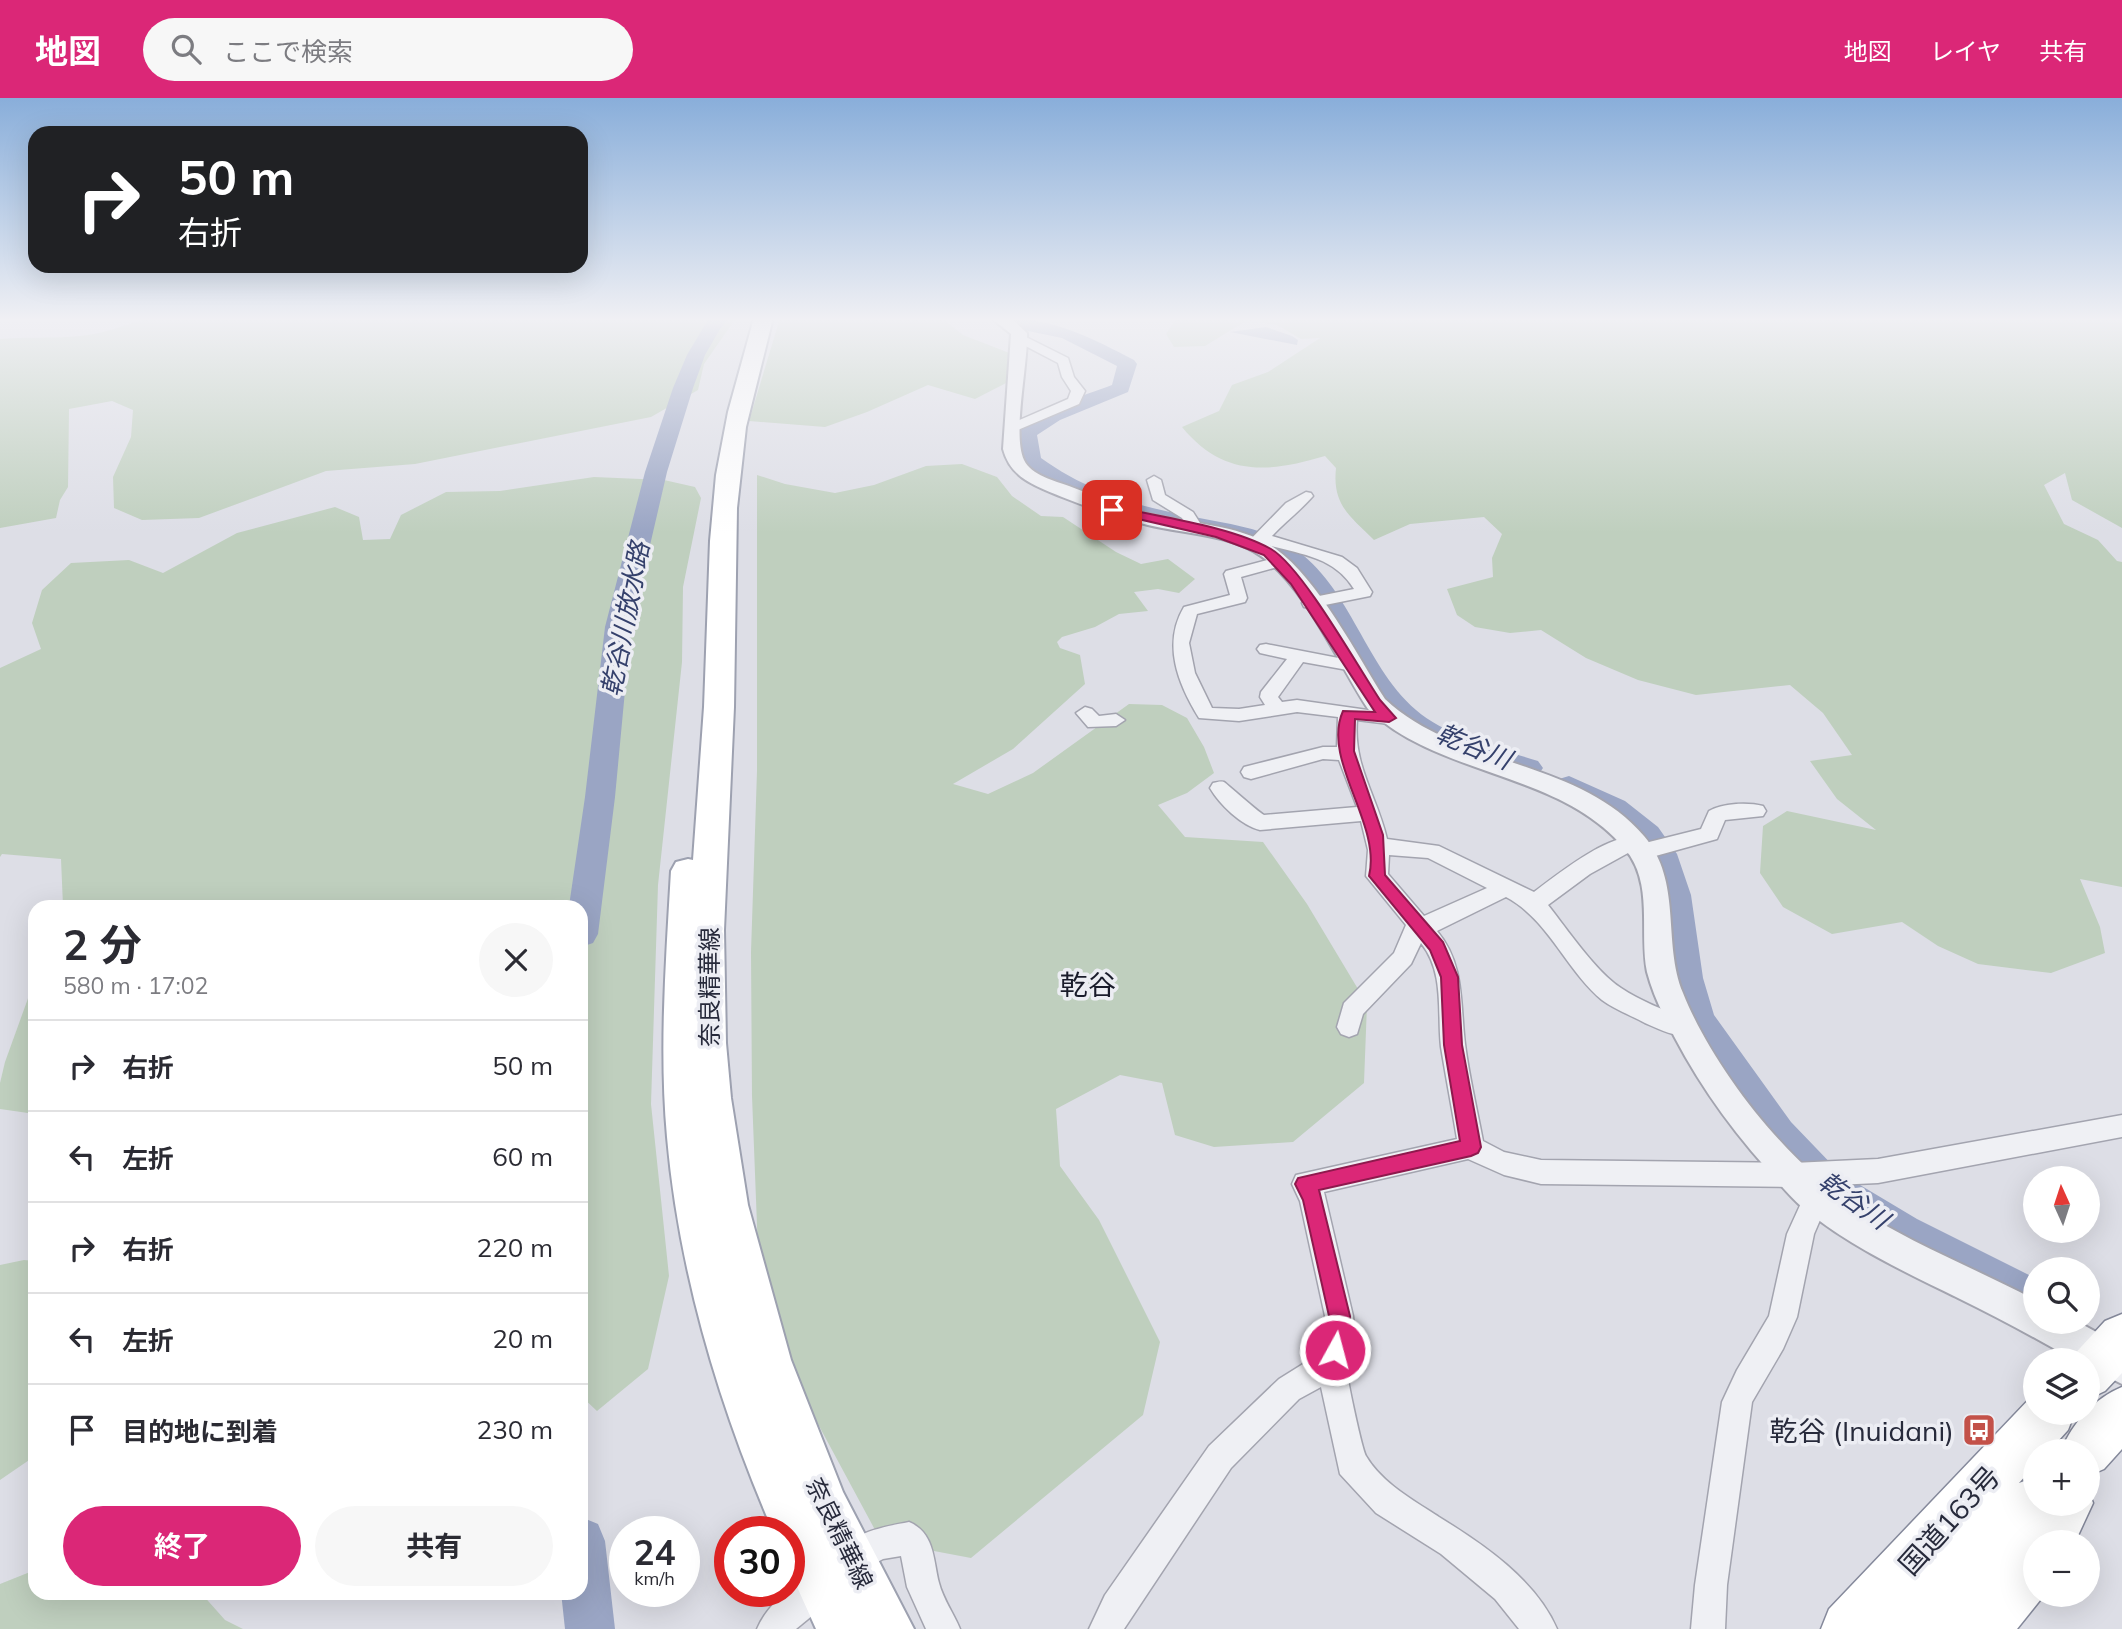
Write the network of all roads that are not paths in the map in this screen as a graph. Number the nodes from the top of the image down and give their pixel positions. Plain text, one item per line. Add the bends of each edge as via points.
1 (731, 389) edge
2 (746, 389) edge
3 (1016, 389) edge
4 (1077, 389) edge
5 (1013, 428) junction
6 (1154, 480) dead end
7 (1306, 496) dead end
8 (1190, 525) junction
9 (1257, 542) junction
10 (1279, 562) junction
11 (1319, 602) junction
12 (1266, 649) dead end
13 (1298, 655) junction
14 (1353, 666) junction
15 (1276, 707) junction
16 (1085, 713) dead end
17 (1348, 714) junction
18 (1389, 718) junction
19 (1116, 720) dead end
20 (1348, 754) junction
21 (1251, 772) dead end
22 (1220, 789) dead end
23 (1756, 811) dead end
24 (1368, 813) junction
25 (1376, 846) junction
26 (1647, 849) junction
27 (1504, 889) junction
28 (1535, 903) junction
29 (1420, 925) junction
30 (1349, 1027) dead end
31 (1683, 1027) junction
32 (2122, 1126) edge
33 (1471, 1147) junction
34 (1805, 1187) junction
35 (2023, 1313) edge
36 (2064, 1334) edge
37 (2109, 1359) edge
38 (1331, 1364) junction
39 (2038, 1425) edge
40 (2023, 1515) edge
41 (836, 1573) junction
42 (2023, 1579) edge
43 (774, 1629) edge
44 (843, 1629) edge
45 (887, 1629) edge
46 (943, 1629) edge
47 (1106, 1629) edge
48 (1540, 1629) edge
49 (1708, 1629) edge
50 (1849, 1629) edge
51 (1913, 1629) edge
52 (1980, 1629) edge

1 - 41 main road, 奈良精華線 via 723,416 709,530 688,866 683,980 688,1138 703,1235 725,1330 772,1470
2 - 41 main road, 奈良精華線 via 732,445 725,524 708,961 711,1093 731,1220 768,1359 805,1460
3 - 5 street
4 - 5 street via 1074,401
5 - 8 street via 1015,460 1040,482 1114,510
6 - 8 street via 1158,497 1188,514
7 - 9 street via 1283,512
8 - 9 street
9 - 10 street
9 - 11 street via 1335,560 1351,571 1364,592
10 - 11 street
10 - 15 street via 1233,574 1239,598 1192,610 1180,643 1186,673 1206,714 1239,715
11 - 14 street
12 - 13 street
13 - 14 street
13 - 15 street via 1270,691
14 - 18 street
15 - 17 street
16 - 19 street via 1095,723
17 - 18 street
17 - 20 street
18 - 26 street via 1442,747 1547,783 1605,816
20 - 21 street via 1323,753
20 - 24 street
22 - 24 street via 1260,823
23 - 26 street via 1721,813 1710,834
24 - 25 street
25 - 27 street via 1432,851
25 - 29 street via 1377,876
26 - 28 street via 1614,849
26 - 31 street via 1658,895 1657,935 1665,986
27 - 28 street
27 - 29 street
28 - 31 street via 1611,994
29 - 30 street via 1403,958 1352,1010
29 - 33 street via 1437,947 1450,977 1453,1045
31 - 34 street via 1746,1125
32 - 34 street
33 - 34 street via 1503,1163 1541,1172
33 - 38 street via 1305,1184 1313,1198 1339,1316 1340,1335
34 - 35 street via 1893,1247
34 - 49 street via 1804,1223 1782,1320 1737,1402
36 - 37 street
38 - 47 street via 1289,1389 1220,1457
38 - 48 street via 1351,1463 1387,1502 1452,1543 1507,1587
39 - 50 highway, 国道163号
40 - 51 highway, 国道163号
41 - 43 street
41 - 44 main road, 奈良精華線
41 - 45 main road, 奈良精華線
41 - 46 street via 878,1544 909,1538 919,1556 923,1587
42 - 52 highway

